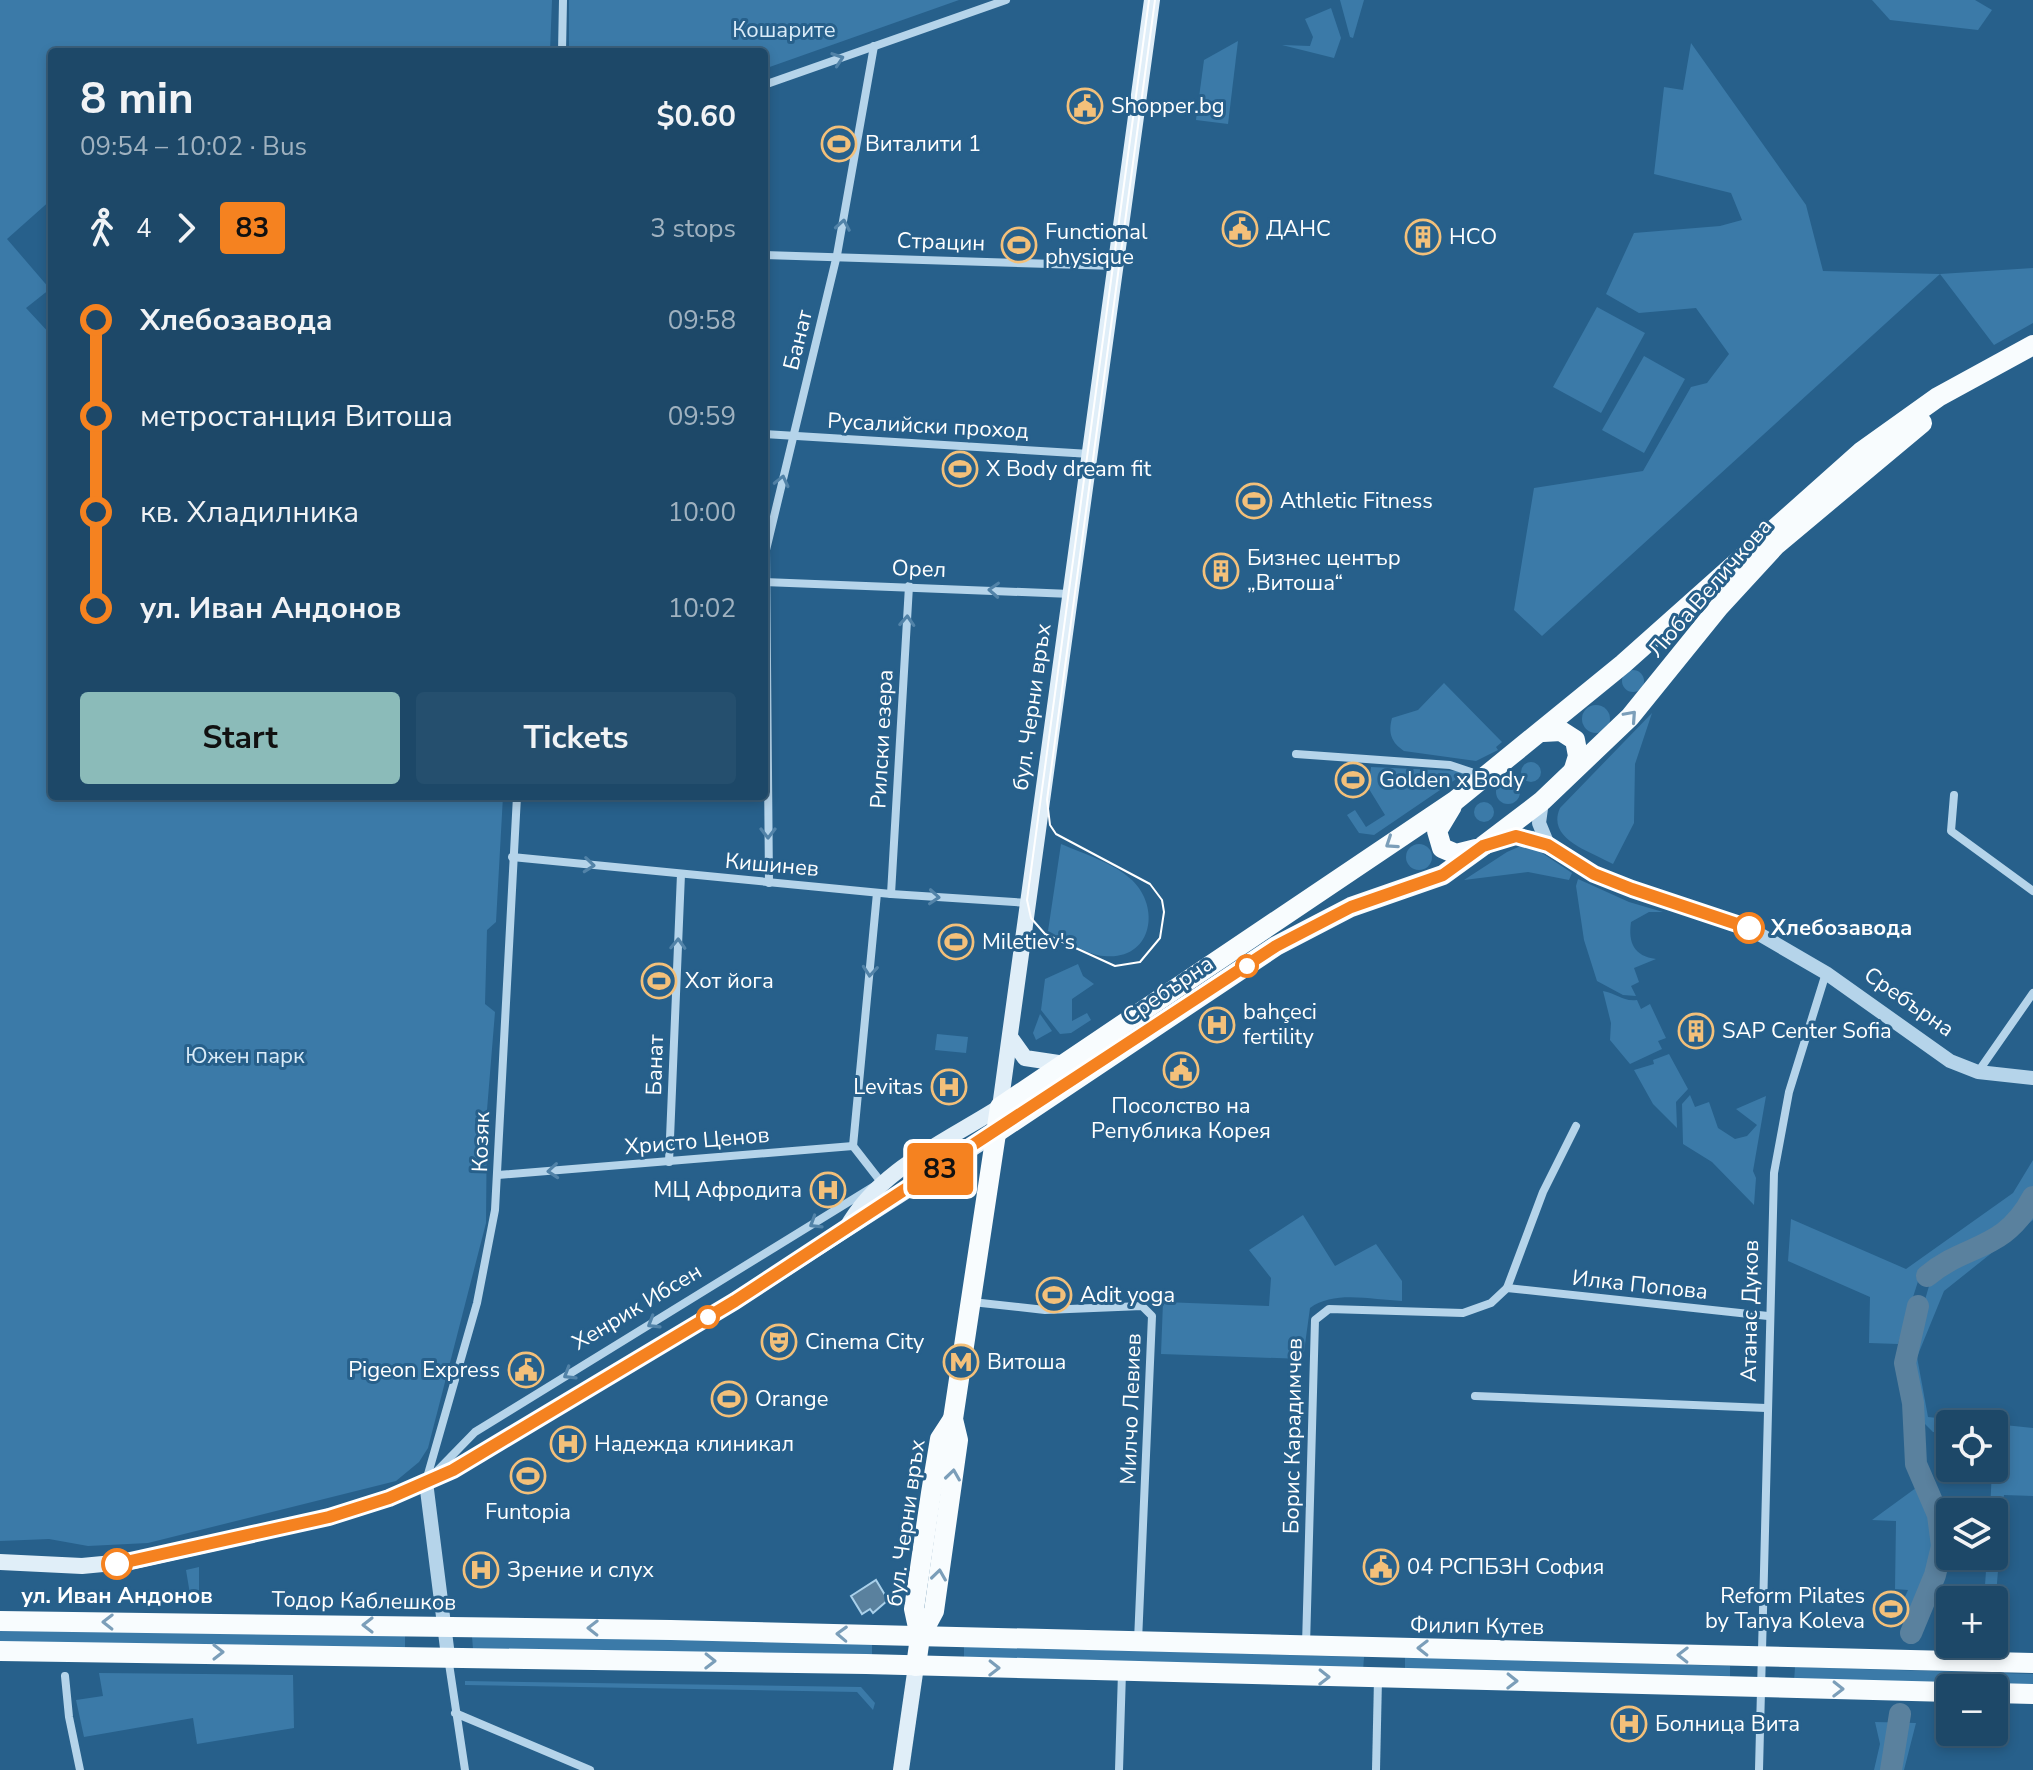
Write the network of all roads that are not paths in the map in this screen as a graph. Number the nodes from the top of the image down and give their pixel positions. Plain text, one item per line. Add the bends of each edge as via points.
1 (563, 0) edge
2 (1006, 0) edge
3 (1152, 0) edge
4 (874, 46) junction
5 (562, 48) edge
6 (768, 84) edge
7 (768, 255) edge
8 (837, 255) junction
9 (1117, 266) junction
10 (2033, 345) edge
11 (2033, 360) edge
12 (768, 434) edge
13 (793, 436) junction
14 (1091, 454) junction
15 (768, 542) edge
16 (768, 582) edge
17 (909, 586) junction
18 (1072, 594) junction
19 (1543, 732) junction
20 (1296, 754) dead end
21 (1574, 769) junction
22 (1481, 781) junction
23 (1954, 795) dead end
24 (517, 800) edge
25 (767, 800) edge
26 (1456, 800) junction
27 (1542, 801) junction
28 (1548, 845) junction
29 (1483, 846) junction
30 (512, 857) junction
31 (681, 874) junction
32 (769, 883) junction
33 (2033, 891) edge
34 (877, 893) junction
35 (891, 894) junction
36 (1030, 903) junction
37 (1826, 973) junction
38 (2033, 993) edge
39 (1010, 1037) junction
40 (1065, 1064) junction
41 (1978, 1072) junction
42 (2033, 1078) edge
43 (1000, 1107) junction
44 (1576, 1126) dead end
45 (996, 1133) junction
46 (853, 1146) junction
47 (669, 1162) junction
48 (498, 1175) junction
49 (881, 1182) junction
50 (846, 1229) junction
51 (1507, 1288) junction
52 (971, 1302) junction
53 (1768, 1316) junction
54 (1475, 1396) dead end
55 (1766, 1408) junction
56 (426, 1482) junction
57 (0, 1562) edge
58 (0, 1621) edge
59 (446, 1625) junction
60 (920, 1637) junction
61 (1138, 1642) junction
62 (1306, 1646) junction
63 (0, 1651) edge
64 (448, 1656) junction
65 (1761, 1657) junction
66 (2033, 1663) edge
67 (916, 1666) junction
68 (1122, 1671) junction
69 (65, 1676) dead end
70 (1378, 1678) junction
71 (1760, 1687) junction
72 (1936, 1692) edge
73 (2008, 1693) edge
74 (2033, 1694) edge
75 (455, 1713) junction
76 (80, 1770) edge
77 (465, 1770) edge
78 (590, 1770) edge
79 (901, 1770) edge
80 (1119, 1770) edge
81 (1376, 1770) edge
82 (1759, 1770) edge

1 - 5 street
2 - 4 street
3 - 9 main road, бул. Черни връх
6 -> 4 street
8 -> 4 street, Банат
7 - 8 street, Страцин
8 - 9 street, Страцин
8 - 13 street, Банат
9 - 14 main road, бул. Черни връх
10 - 19 main road, Люба Величкова via 1938,397 1861,452
21 -> 11 main road, Люба Величкова via 1630,717 1719,607 1802,521 1924,422
12 - 13 street, Русалийски проход
13 - 14 street, Русалийски проход
15 -> 13 street, Банат
14 - 18 main road, бул. Черни връх
16 - 17 street, Орел
18 -> 17 street, Орел
35 -> 17 street, Рилски езера
18 - 36 main road, бул. Черни връх
19 - 21 main road via 1561,731 1575,740
19 - 22 main road, Сребърна
20 - 22 street via 1450,765
21 - 27 main road, Люба Величкова
22 - 26 main road, Сребърна
23 - 33 street via 1951,831
24 - 30 street, Козяк
25 -> 32 street, Банат
26 - 29 main road via 1439,827 1442,848 1456,854
26 -> 40 main road, Сребърна
27 - 28 street via 1539,823
27 - 29 main road, Люба Величкова
28 - 29 street, Сребърна via 1516,836
28 - 37 street, Сребърна via 1619,884 1747,927
29 - 45 main road, Сребърна via 1443,875 1351,907 1276,946
30 -> 31 street, Кишинев
30 - 48 street, Козяк
31 - 32 street, Кишинев
47 -> 31 street, Банат
32 - 34 street, Кишинев
34 - 35 street, Кишинев
34 -> 46 street
35 -> 36 street, Кишинев
36 - 39 main road, бул. Черни връх
37 - 41 street, Сребърна via 1940,1054
37 - 53 street, Атанас Дуков via 1781,1131 1772,1202
38 - 41 street
39 - 40 main road via 1025,1058
39 - 43 main road, бул. Черни връх
40 - 43 main road, Сребърна
41 - 42 street, Сребърна
43 - 45 main road, бул. Черни връх
43 - 49 main road, Хенрик Ибсен
44 - 51 street via 1543,1192
45 - 50 main road, Хенрик Ибсен
45 - 52 main road, бул. Черни връх
46 - 47 street, Христо Ценов
46 - 49 street
47 -> 48 street, Христо Ценов
48 - 56 street, Козяк via 477,1303
49 - 50 main road, Хенрик Ибсен
49 -> 56 street, Хенрик Ибсен via 475,1432
50 - 56 main road, Хенрик Ибсен via 500,1443
51 - 53 street, Илка Попова
51 - 62 street, Борис Карадимчев via 1481,1309 1463,1313 1329,1309 1315,1320
52 - 60 main road, бул. Черни връх via 934,1611
52 - 61 street, Милчо Левиев via 1045,1310 1142,1306 1152,1316
53 - 55 street, Атанас Дуков
54 - 55 street
55 - 65 street, Атанас Дуков
56 - 57 main road, Хенрик Ибсен via 329,1517 134,1561 82,1566
56 - 59 street
59 -> 58 main road, Тодор Каблешков
60 -> 59 main road, Тодор Каблешков
59 - 64 street
60 - 61 main road, Филип Кутев
60 - 67 main road, бул. Черни връх
61 - 62 main road, Филип Кутев
65 -> 62 main road, Филип Кутев
63 -> 64 main road
64 -> 67 main road
64 - 75 street
65 - 66 main road, Филип Кутев
65 - 71 street, Атанас Дуков
67 -> 68 main road
67 - 79 main road, бул. Черни връх
68 -> 70 main road
68 - 80 street
69 - 76 street
70 -> 71 main road
70 - 81 street
71 -> 72 main road
71 - 82 street, Атанас Дуков
73 - 74 main road
75 - 77 street
75 - 78 street

